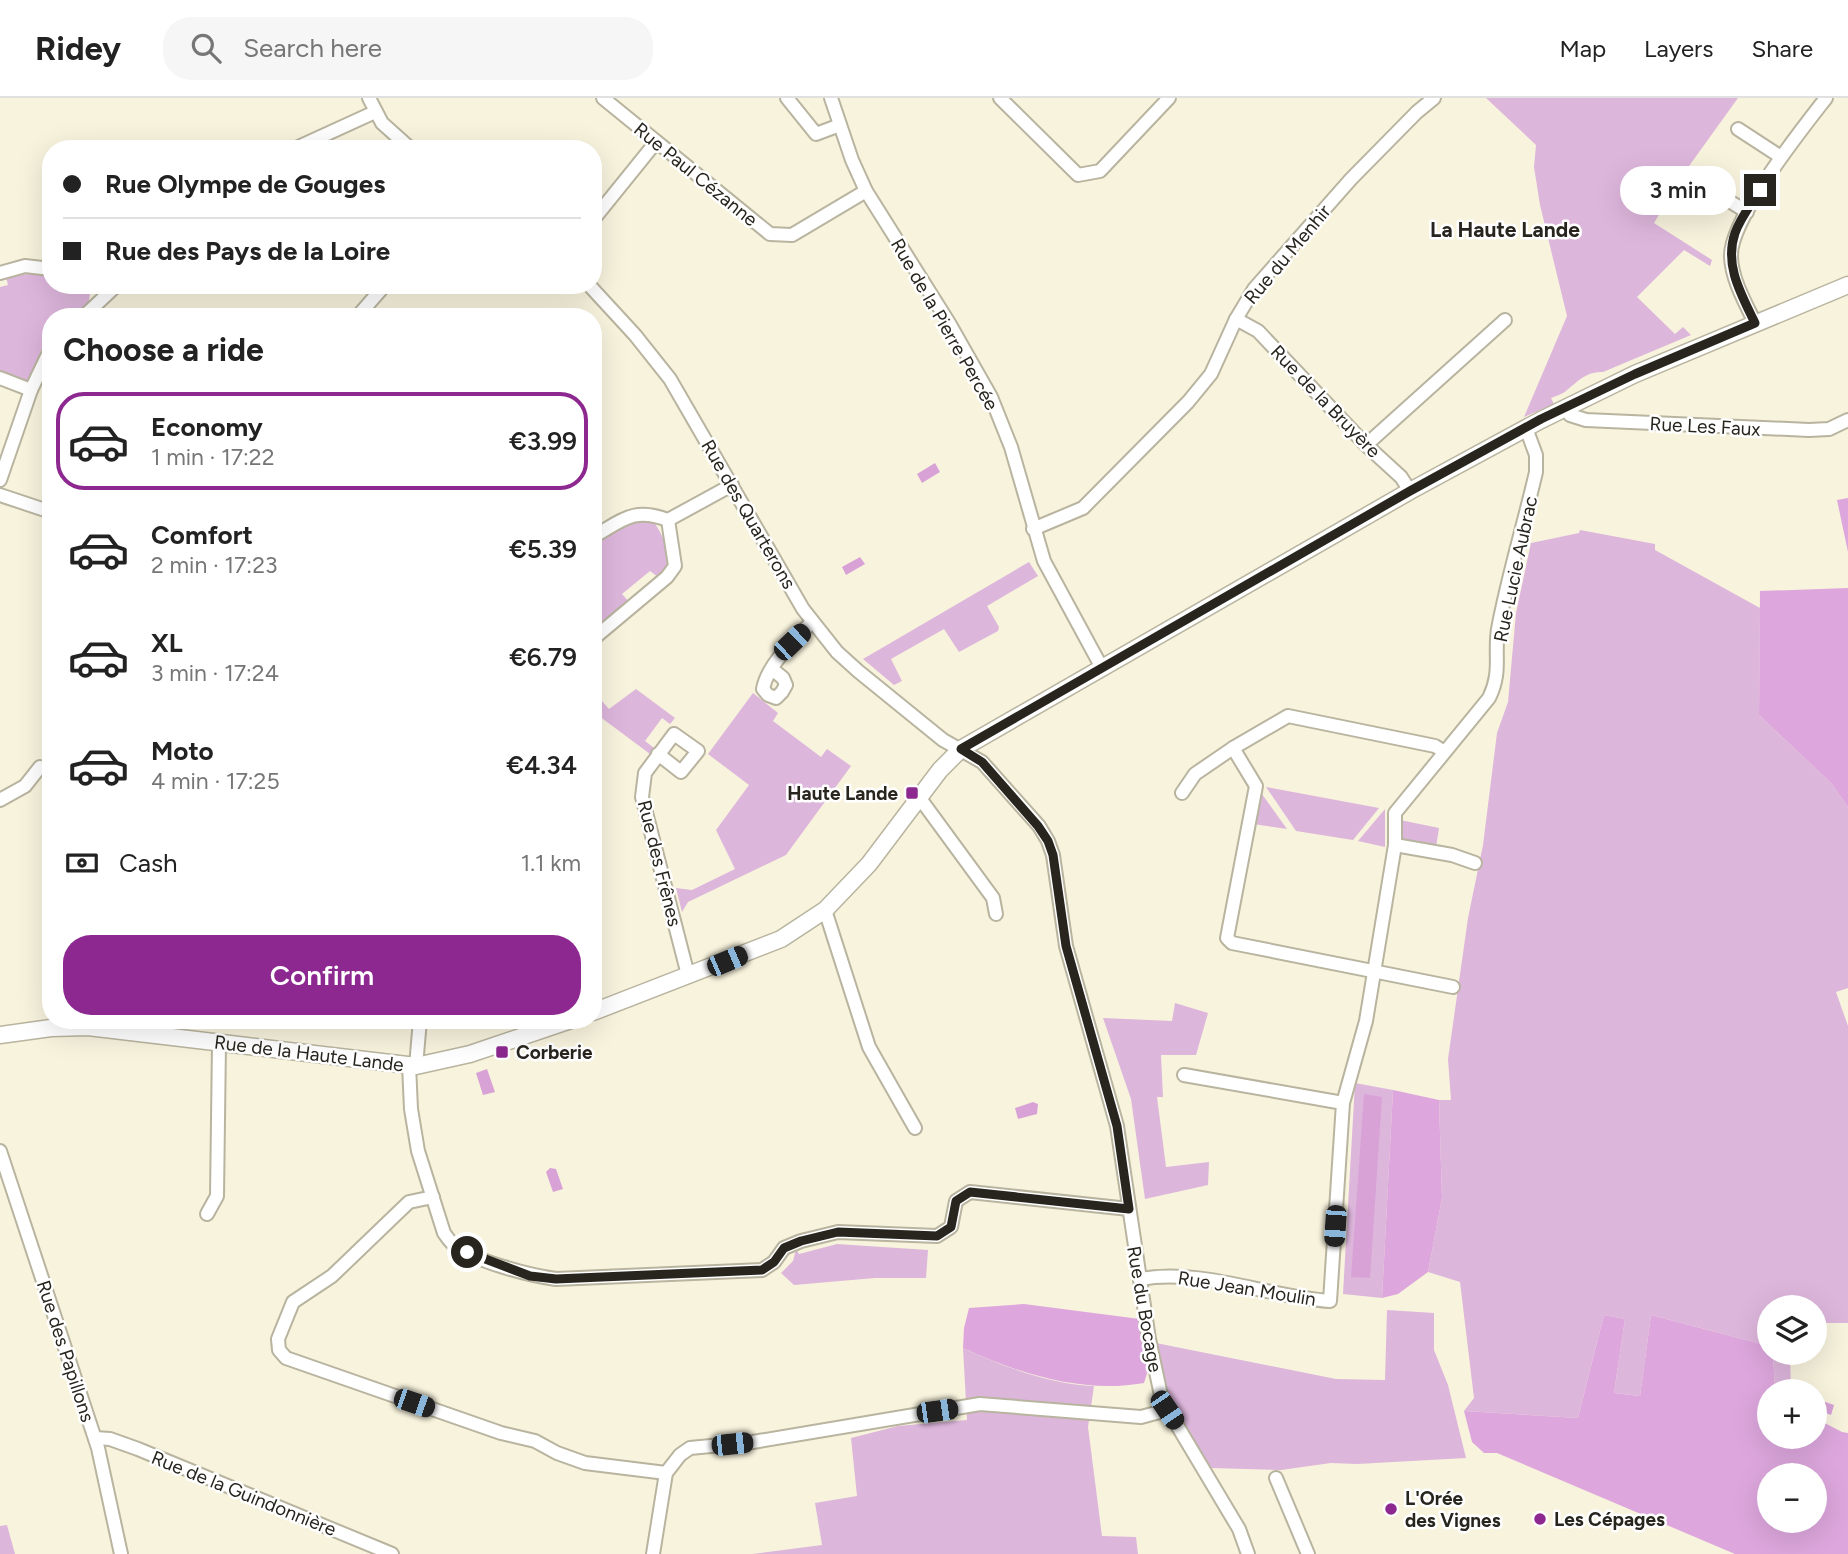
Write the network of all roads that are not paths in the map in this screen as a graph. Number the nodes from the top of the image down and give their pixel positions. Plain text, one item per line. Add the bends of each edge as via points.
1 (369, 98) edge
2 (603, 98) edge
3 (787, 98) edge
4 (831, 98) edge
5 (1000, 98) edge
6 (1169, 98) edge
7 (1434, 98) edge
8 (1826, 98) edge
9 (1411, 99) edge
10 (375, 112) junction
11 (1417, 112) junction
12 (840, 125) junction
13 (1738, 129) dead end
14 (314, 140) edge
15 (400, 140) edge
16 (656, 142) junction
17 (1781, 157) junction
18 (1703, 185) dead end
19 (866, 191) junction
20 (602, 209) edge
21 (1747, 212) junction
22 (42, 268) edge
23 (0, 273) edge
24 (1848, 285) edge
25 (101, 294) edge
26 (107, 294) edge
27 (377, 294) edge
28 (597, 294) edge
29 (103, 298) junction
30 (92, 308) edge
31 (365, 308) edge
32 (1236, 319) junction
33 (1505, 320) dead end
34 (1755, 323) junction
35 (42, 367) edge
36 (0, 378) edge
37 (31, 390) junction
38 (1565, 408) junction
39 (1848, 420) edge
40 (1526, 428) junction
41 (1366, 445) junction
42 (0, 480) edge
43 (732, 485) junction
44 (1410, 491) junction
45 (0, 495) edge
46 (42, 509) edge
47 (668, 520) junction
48 (1033, 529) junction
49 (602, 532) edge
50 (812, 622) junction
51 (602, 631) edge
52 (1102, 668) junction
53 (772, 669) dead end
54 (1233, 748) junction
55 (961, 749) junction
56 (1443, 751) junction
57 (658, 754) dead end
58 (40, 767) dead end
59 (1182, 793) dead end
60 (919, 797) junction
61 (0, 800) edge
62 (1395, 845) junction
63 (1475, 863) dead end
64 (825, 910) junction
65 (996, 914) dead end
66 (1374, 970) junction
67 (688, 975) junction
68 (1452, 987) dead end
69 (602, 1008) edge
70 (44, 1029) edge
71 (104, 1029) edge
72 (419, 1029) edge
73 (544, 1029) edge
74 (0, 1035) edge
75 (219, 1043) junction
76 (413, 1065) junction
77 (1184, 1075) dead end
78 (1343, 1103) junction
79 (915, 1128) dead end
80 (0, 1151) edge
81 (433, 1197) junction
82 (1129, 1209) junction
83 (207, 1214) dead end
84 (1140, 1279) junction
85 (1167, 1410) junction
86 (95, 1438) junction
87 (666, 1473) junction
88 (1276, 1478) dead end
89 (121, 1554) edge
90 (391, 1554) edge
91 (653, 1554) edge
92 (1248, 1554) edge
93 (1308, 1554) edge

1 - 10 street
2 - 16 street, Rue Paul Cézanne
3 - 12 street via 816,134
4 - 12 street, Rue de la Pierre Percée
5 - 6 street via 1078,174 1100,171
7 - 11 street, Rue du Menhir
8 - 17 street
9 - 11 street
10 - 14 street
10 - 15 street
11 - 32 street, Rue du Menhir via 1254,289
12 - 19 street, Rue de la Pierre Percée
13 - 17 street
16 - 19 street, Rue Paul Cézanne via 769,234 792,235
16 - 20 street
17 - 21 street
18 - 21 street
19 - 48 street, Rue de la Pierre Percée via 991,397 1011,447
21 - 34 street via 1735,232 1730,255 1734,277
22 - 23 street via 25,266
24 - 34 street
25 - 29 street
26 - 29 street
27 - 31 street
28 - 43 street, Rue des Quarterons via 670,379
29 - 30 street
32 - 41 street, Rue de la Bruyère via 1258,331
32 - 48 street, Rue du Menhir via 1211,374 1138,454 1083,508
33 - 41 street
34 - 38 street
35 - 37 street
36 - 37 street
37 - 42 street
38 - 39 street, Rue Les Faux via 1576,418 1643,423 1809,430 1836,427
38 - 40 street
40 - 44 street
40 - 56 street, Rue Lucie Aubrac via 1536,456 1536,472 1498,629 1494,686
41 - 44 street, Rue de la Bruyère
43 - 47 street
43 - 50 street, Rue des Quarterons
44 - 52 street
45 - 46 street
47 - 49 street via 648,513 630,516
47 - 51 street via 675,566
48 - 52 street, Rue de la Pierre Percée via 1044,561
50 - 53 street
50 - 55 street, Rue des Quarterons via 858,671 943,740
52 - 55 street
54 - 56 street via 1288,716
54 - 59 street via 1195,774
54 - 66 street via 1256,786 1227,938 1232,943
55 - 60 street
55 - 82 street, Rue du Bocage via 982,762 1048,841 1066,946 1117,1126
56 - 62 street, Rue Lucie Aubrac via 1395,813
57 - 67 street, Rue des Frênes via 645,773 642,797
58 - 61 street via 25,786
60 - 64 street via 869,864
60 - 65 street via 993,898
62 - 63 street
62 - 66 street, Rue Lucie Aubrac
64 - 67 street via 781,939
64 - 79 street via 869,1047
66 - 68 street
66 - 78 street, Rue Lucie Aubrac via 1362,1039
67 - 69 street
70 - 74 street, Rue de la Haute Lande
71 - 75 street, Rue de la Haute Lande
72 - 76 street
73 - 76 street, Rue de la Haute Lande via 470,1054
75 - 76 street, Rue de la Haute Lande
75 - 83 street via 217,1196
76 - 81 street via 411,1109
77 - 78 street
78 - 84 street, Rue Jean Moulin via 1330,1301 1209,1280
80 - 86 street, Rue des Papillons
81 - 82 street via 452,1244 530,1276 556,1279 762,1270 784,1248 838,1232 937,1236 951,1227 956,1201 970,1192
81 - 87 street via 409,1202 331,1276 293,1302 278,1339 279,1350 286,1358 535,1441 585,1463
82 - 84 street, Rue du Bocage
84 - 85 street, Rue du Bocage via 1159,1389
85 - 87 street via 1142,1417 980,1404 753,1442 690,1448
85 - 92 street, Rue du Bocage via 1239,1529
86 - 89 street, Rue des Papillons
86 - 90 street, Rue de la Guindonnière via 138,1449
87 - 91 street
88 - 93 street

